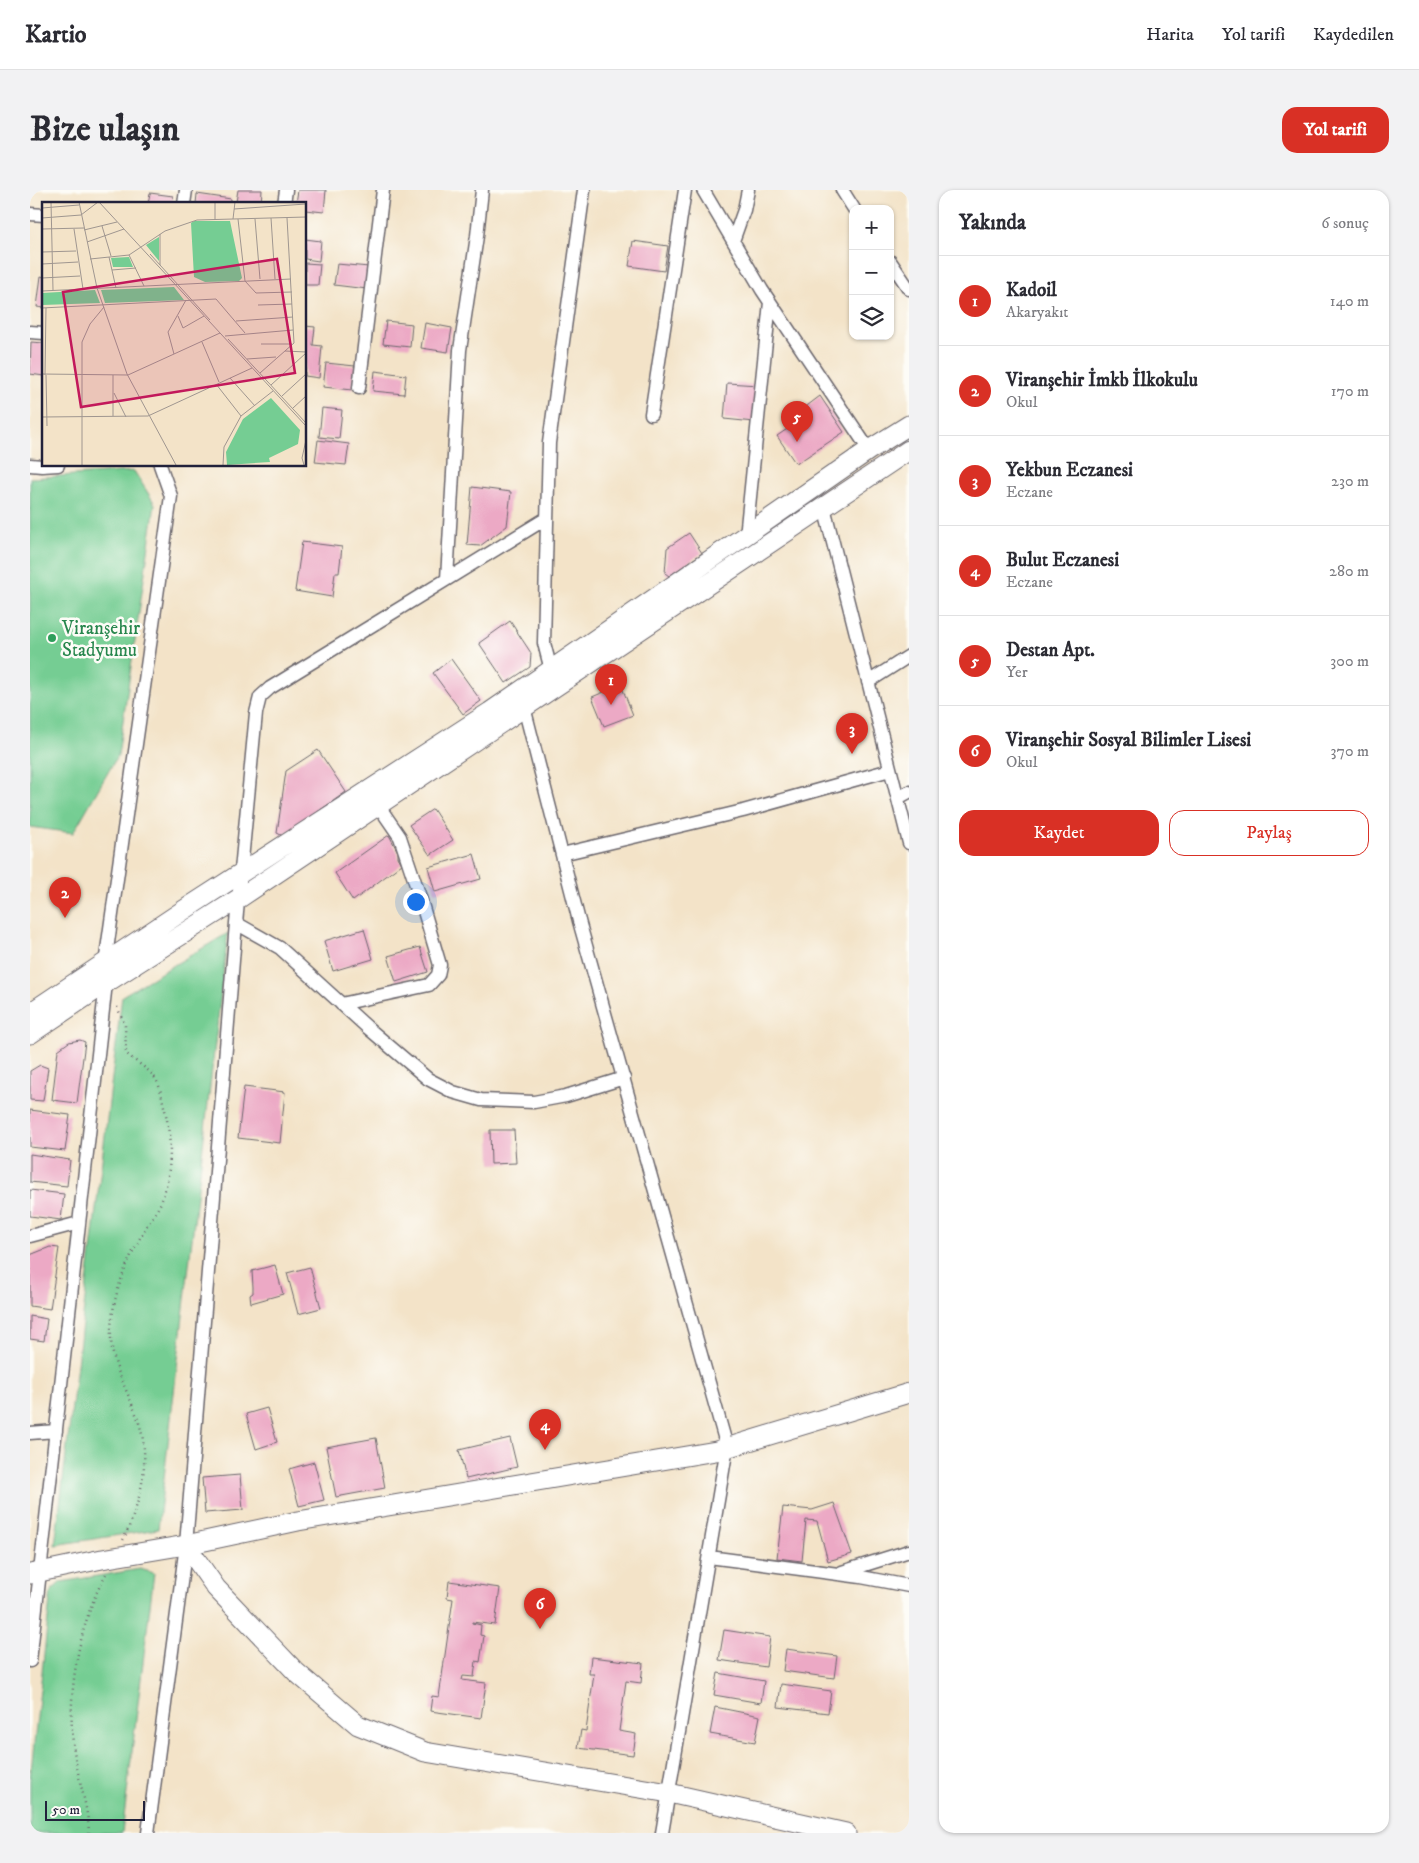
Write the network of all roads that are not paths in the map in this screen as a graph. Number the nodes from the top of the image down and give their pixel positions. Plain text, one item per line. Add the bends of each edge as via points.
1 (383, 190) edge
2 (482, 190) edge
3 (584, 190) edge
4 (685, 190) edge
5 (703, 190) edge
6 (748, 190) edge
7 (842, 190) edge
8 (851, 205) edge
9 (733, 241) junction
10 (894, 268) edge
11 (909, 289) edge
12 (770, 302) junction
13 (359, 388) dead end
14 (651, 414) dead end
15 (909, 425) edge
16 (869, 450) junction
17 (909, 450) edge
18 (160, 466) edge
19 (824, 507) junction
20 (547, 518) junction
21 (746, 536) junction
22 (447, 579) junction
23 (909, 656) edge
24 (551, 670) junction
25 (868, 682) junction
26 (524, 707) junction
27 (890, 770) junction
28 (903, 795) edge
29 (378, 805) junction
30 (909, 843) edge
31 (562, 854) junction
32 (241, 873) junction
33 (238, 898) junction
34 (236, 923) junction
35 (105, 974) junction
36 (341, 1004) junction
37 (30, 1013) edge
38 (30, 1034) edge
39 (624, 1078) junction
40 (79, 1223) junction
41 (30, 1236) edge
42 (909, 1393) edge
43 (56, 1431) junction
44 (30, 1433) edge
45 (727, 1447) junction
46 (186, 1546) junction
47 (909, 1551) edge
48 (709, 1557) junction
49 (35, 1573) edge
50 (837, 1574) junction
51 (909, 1586) edge
52 (30, 1661) edge
53 (669, 1793) junction
54 (148, 1833) edge
55 (662, 1833) edge
56 (846, 1833) edge

1 - 13 street
2 - 22 street via 460,350
3 - 20 street via 549,443
4 - 14 street
5 - 9 street
6 - 9 street
7 - 8 street
9 - 12 street
10 - 11 street
12 - 16 street
12 - 21 street
15 - 16 street
16 - 21 street
17 - 19 street
18 - 35 street via 171,496
19 - 25 street
19 - 26 street
20 - 22 street
20 - 24 street via 544,643
21 - 24 street
22 - 32 street via 260,696
23 - 25 street
24 - 32 street
25 - 27 street
26 - 29 street
26 - 31 street
27 - 28 street
27 - 31 street via 742,811
28 - 30 street
29 - 33 street
29 - 36 street via 400,837 440,965 438,975 429,985
31 - 39 street
32 - 33 street
32 - 35 street
33 - 34 street
33 - 35 street
34 - 36 street via 280,948
34 - 46 street
35 - 37 street
35 - 38 street
35 - 40 street
36 - 39 street via 428,1079 454,1092 481,1100 534,1102
39 - 45 street
40 - 41 street
40 - 43 street
42 - 45 street
43 - 44 street
43 - 49 street
45 - 46 street via 298,1521
45 - 48 street
46 - 49 street
46 - 53 street via 216,1588 289,1665 358,1725 425,1752
46 - 54 street
47 - 50 street
48 - 50 street
48 - 53 street
49 - 52 street
50 - 51 street
53 - 55 street
53 - 56 street

